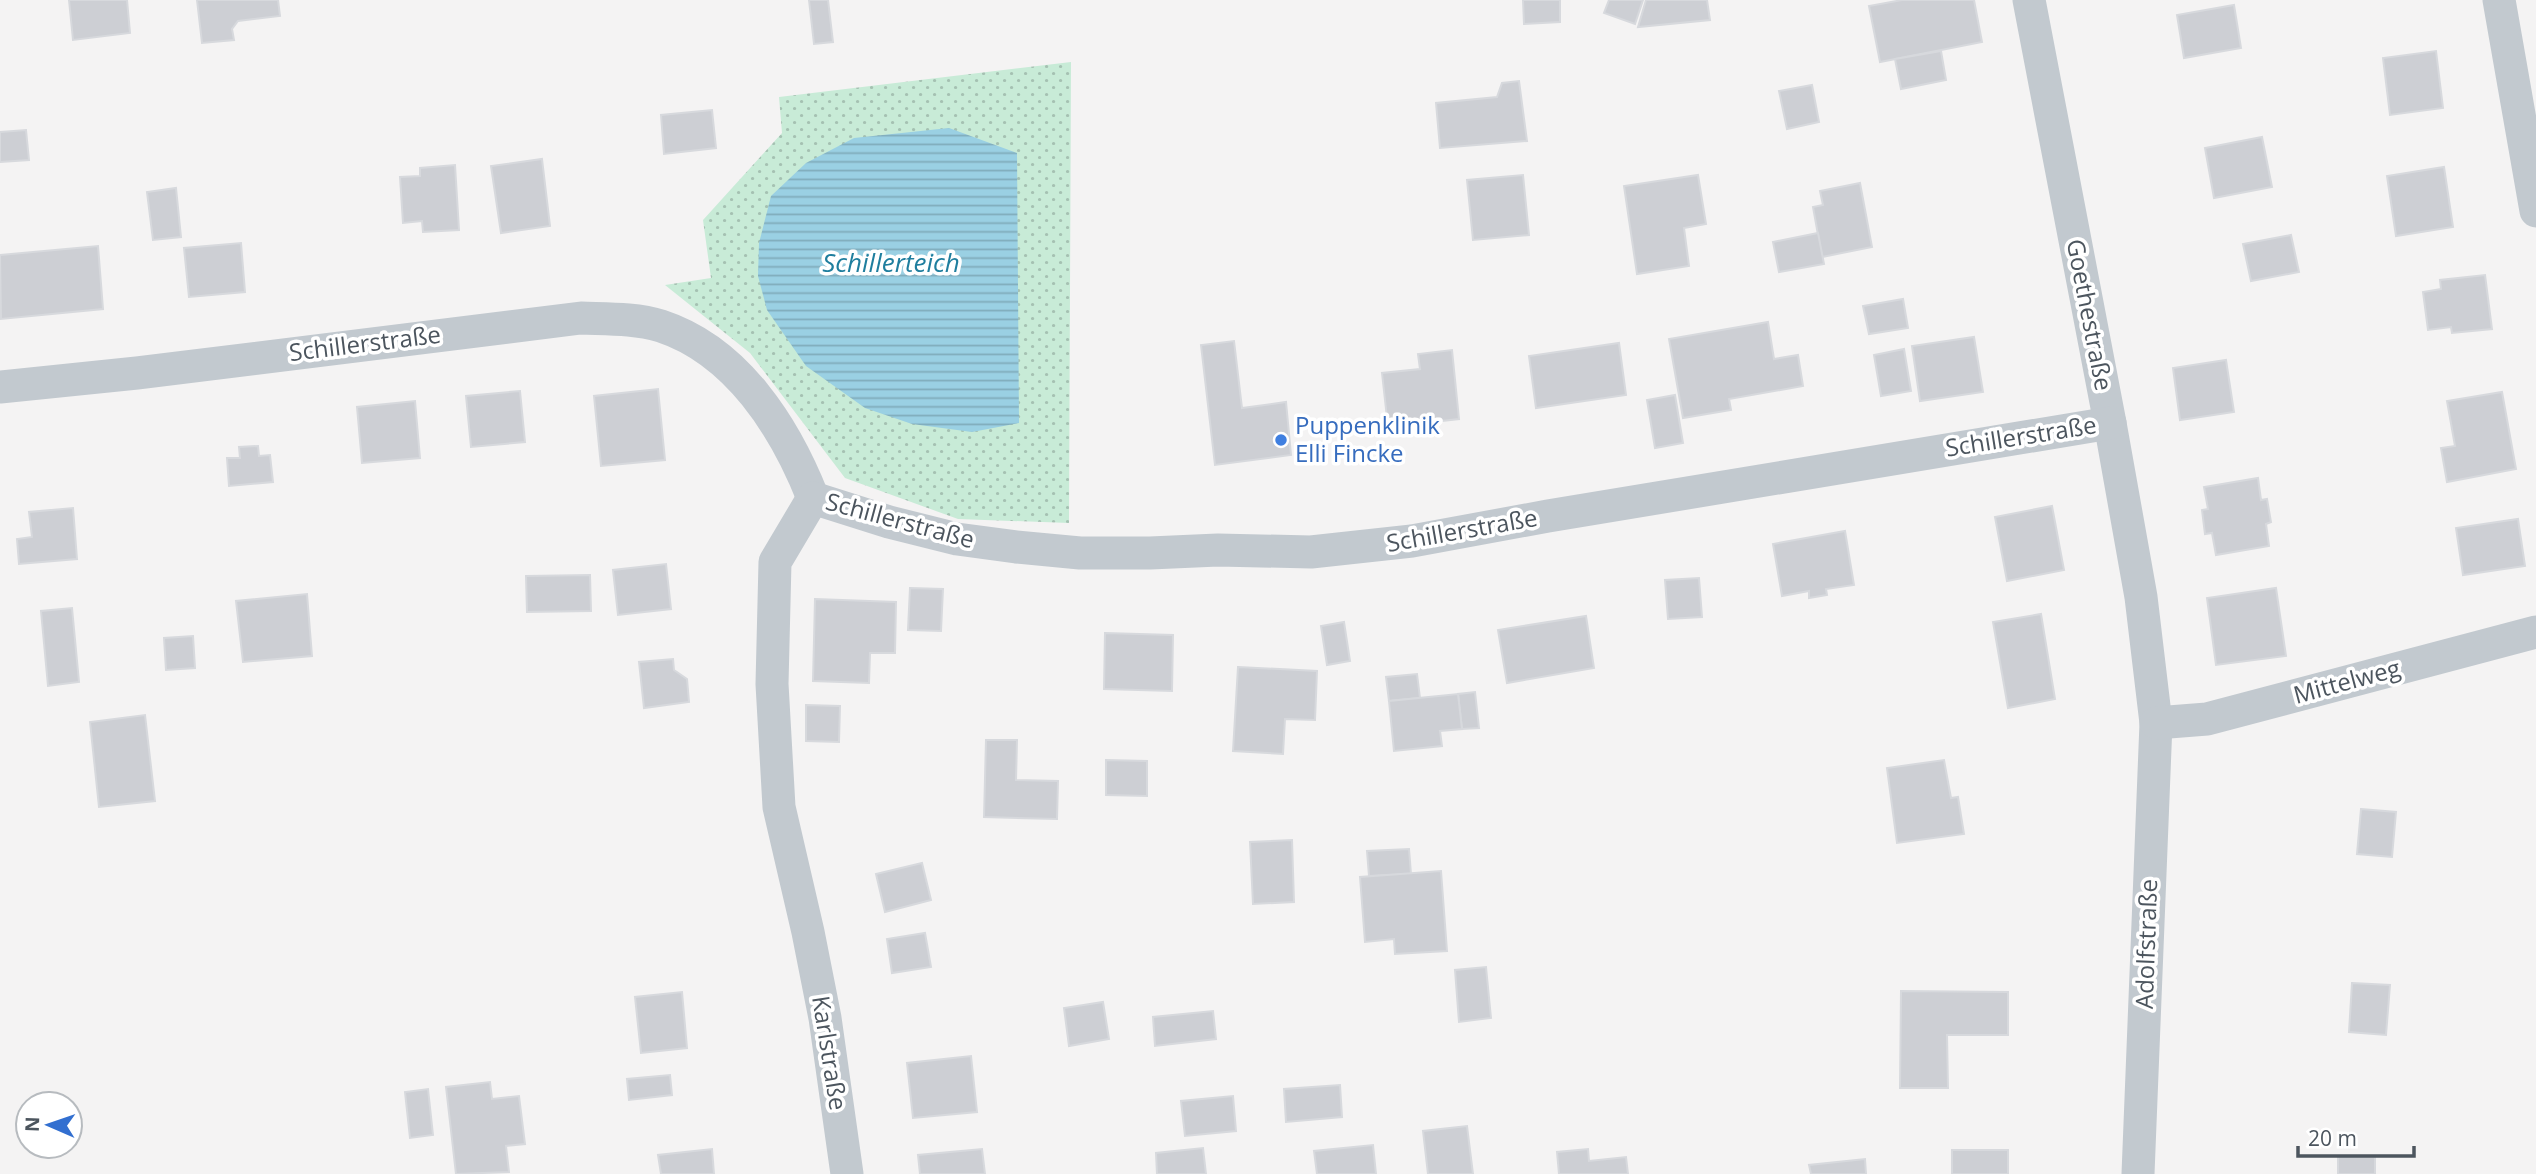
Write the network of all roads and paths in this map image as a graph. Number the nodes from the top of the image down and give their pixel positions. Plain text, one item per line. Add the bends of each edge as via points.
1 (2029, 0) edge
2 (2498, 0) edge
3 (2536, 211) edge
4 (0, 387) edge
5 (2110, 423) junction
6 (813, 498) junction
7 (2536, 632) edge
8 (2156, 719) junction
9 (808, 932) joint
10 (847, 1174) edge
11 (2138, 1174) edge

1 - 5 street, Goethestraße
2 - 3 street
4 - 6 street, Schillerstraße via 581,318 626,319 688,337 739,377 769,413 799,463
5 - 6 street, Schillerstraße via 1412,541 1311,552 1080,553 1016,547 957,539
5 - 8 street, Goethestraße via 2141,597
6 - 9 street, Schillerstraße via 775,562 772,684 779,807
7 - 8 street, Mittelweg via 2207,719
8 - 11 street, Adolfstraße
9 - 10 street, Karlstraße

